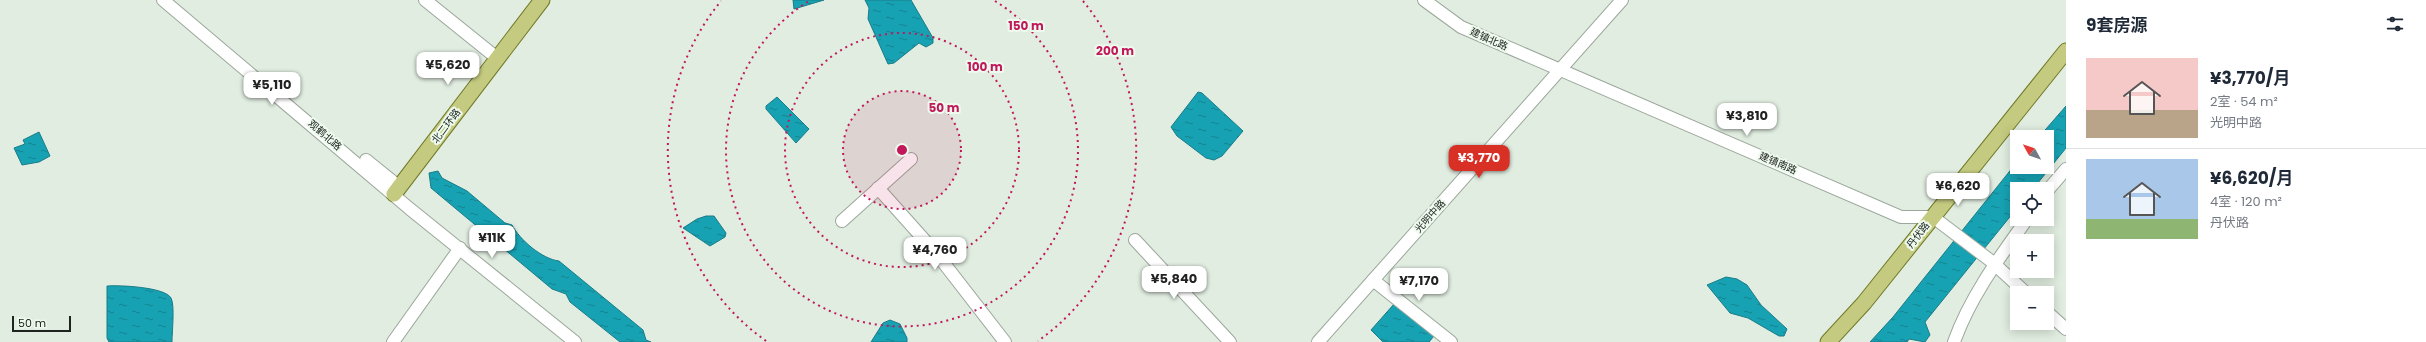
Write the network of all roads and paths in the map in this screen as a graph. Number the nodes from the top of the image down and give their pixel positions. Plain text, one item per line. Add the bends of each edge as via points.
1 (163, 0) edge
2 (176, 0) edge
3 (425, 0) edge
4 (530, 0) edge
5 (542, 0) edge
6 (1424, 0) edge
7 (1622, 0) edge
8 (2066, 51) edge
9 (494, 55) junction
10 (1559, 70) junction
11 (911, 159) dead end
12 (2066, 169) edge
13 (2054, 183) edge
14 (390, 188) junction
15 (878, 188) junction
16 (1933, 217) junction
17 (842, 221) dead end
18 (2020, 226) edge
19 (1135, 240) dead end
20 (460, 248) junction
21 (1992, 262) junction
22 (1373, 280) junction
23 (2018, 286) edge
24 (2054, 318) edge
25 (2066, 329) edge
26 (393, 342) edge
27 (575, 342) edge
28 (1005, 342) edge
29 (1230, 342) edge
30 (1318, 342) edge
31 (1451, 342) edge
32 (1828, 342) edge
33 (1954, 342) edge

1 - 14 street, 观鹤北路
2 - 14 street, 观鹤北路
3 - 9 street
4 - 9 main road, 北二环路
5 - 9 main road, 北二环路
6 - 10 street, 建镇北路 via 1461,27
7 - 10 street, 光明中路
8 - 16 main road, 丹伏路
9 - 14 main road, 北二环路
10 - 16 street, 建镇南路 via 1901,217
10 - 22 street, 光明中路
11 - 15 street
12 - 13 street
14 - 20 street, 观鹤北路
15 - 17 street
15 - 28 street via 936,253
16 - 21 street
16 - 32 main road, 丹伏路 via 1864,303
18 - 21 street
19 - 29 street
20 - 26 street
20 - 27 street, 观鹤北路
21 - 23 street
21 - 33 street via 1964,314
22 - 30 street, 光明中路
22 - 31 street
24 - 25 street

